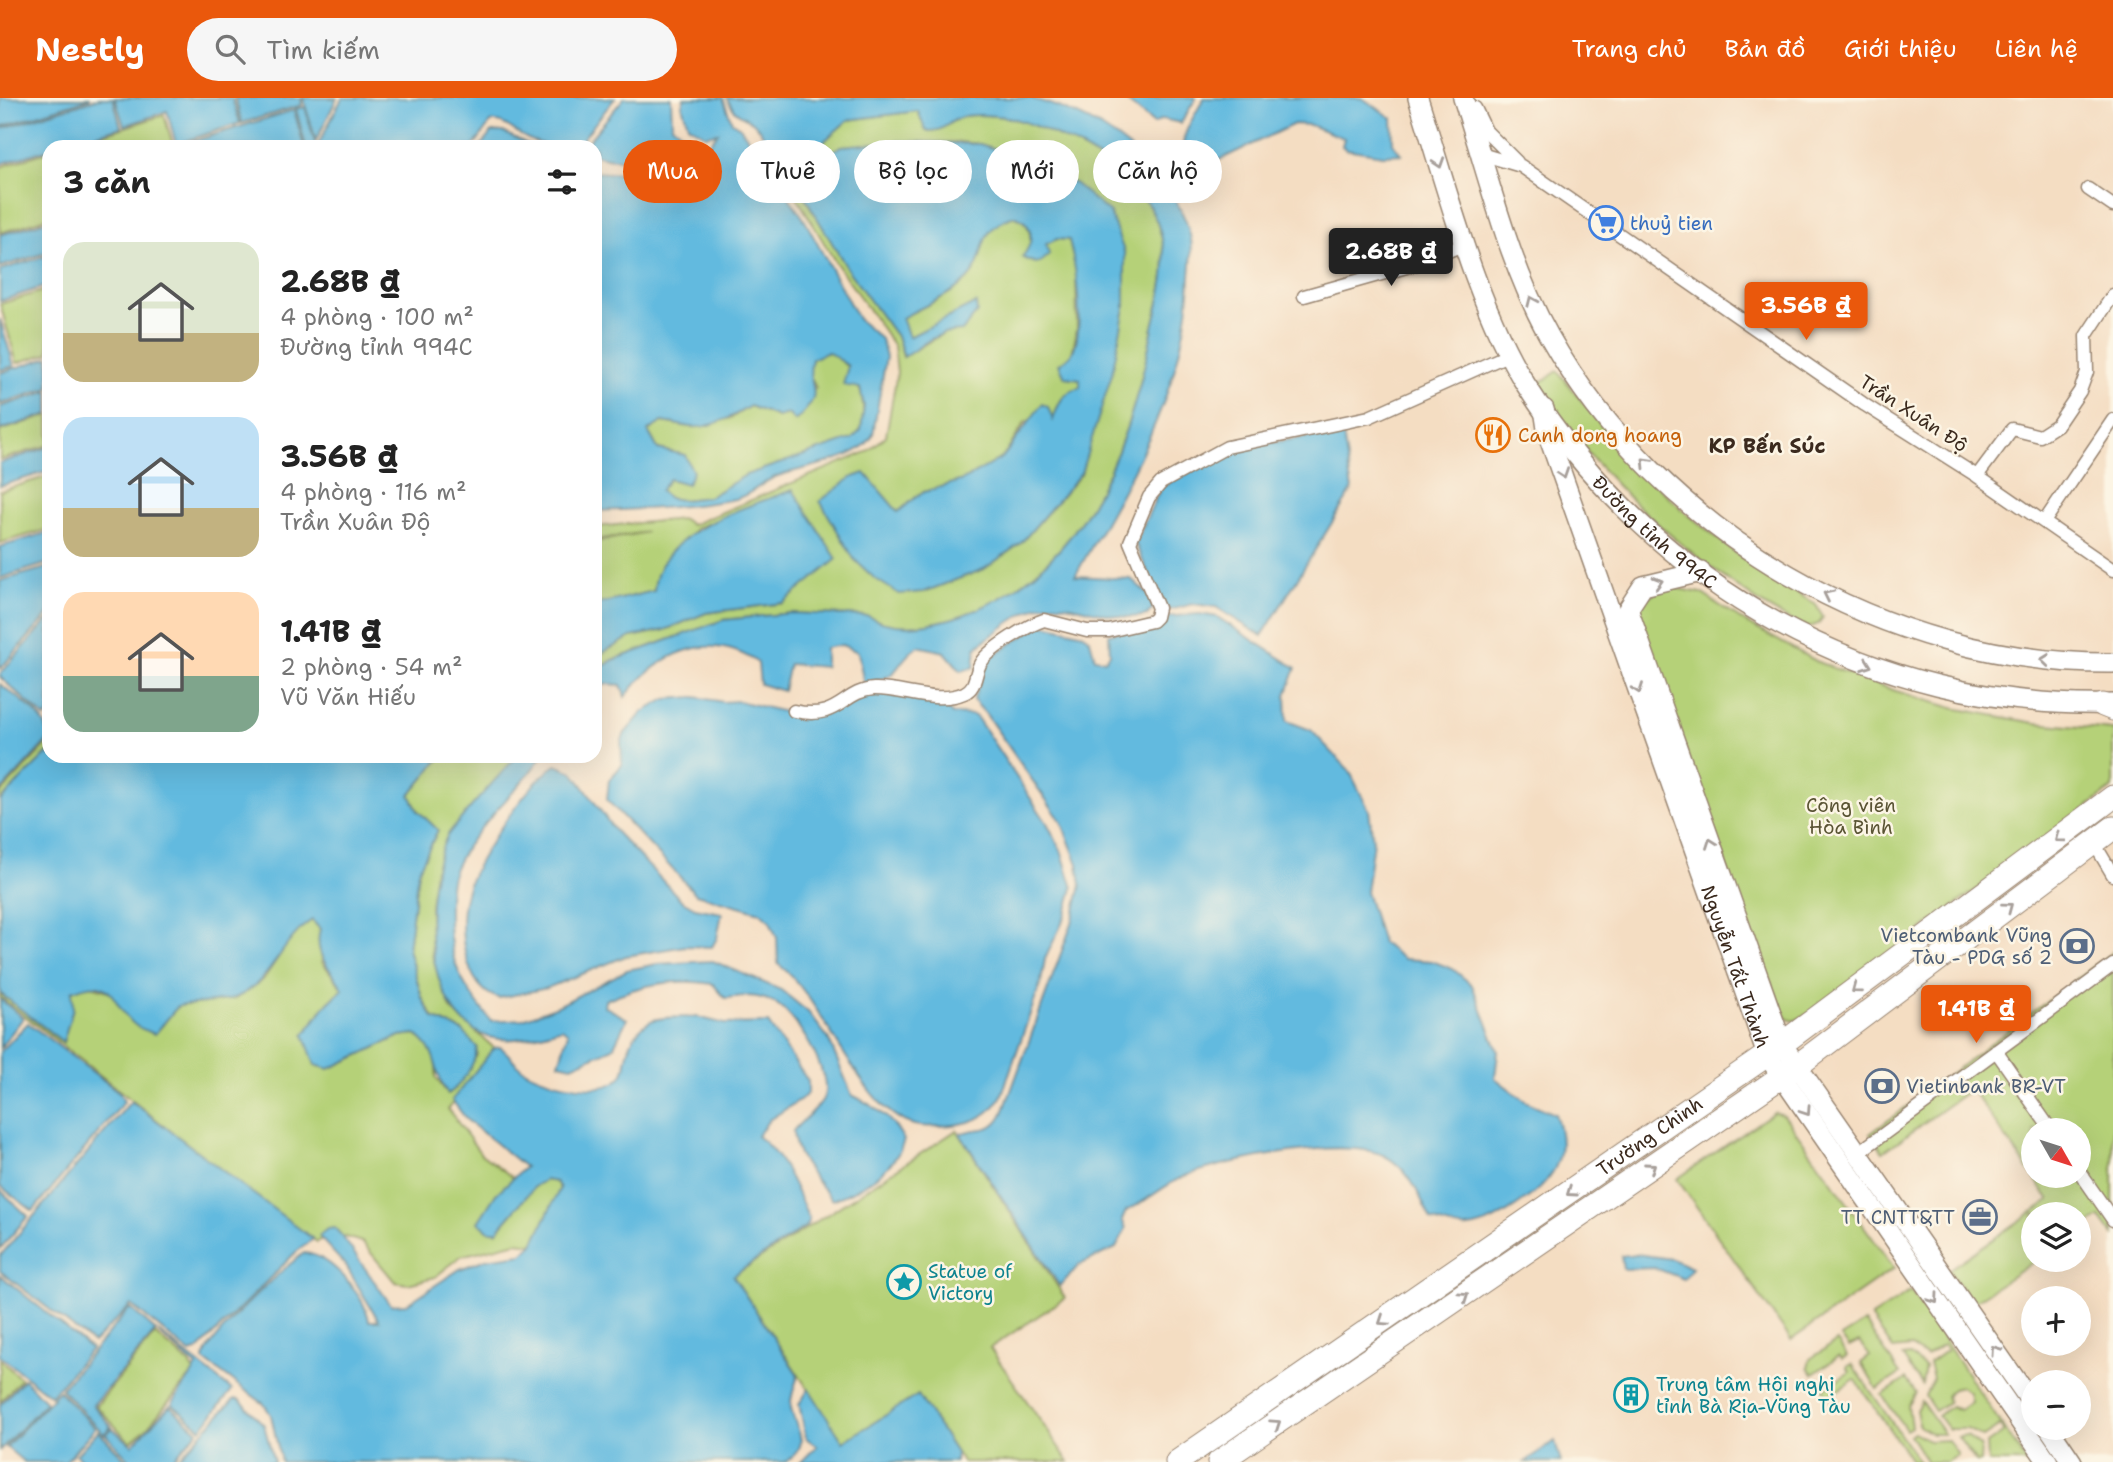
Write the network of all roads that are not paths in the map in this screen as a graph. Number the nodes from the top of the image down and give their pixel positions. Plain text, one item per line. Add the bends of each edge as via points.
1 (1418, 98) edge
2 (1463, 98) edge
3 (1472, 98) edge
4 (1481, 154) junction
5 (1521, 166) junction
6 (2088, 189) dead end
7 (2113, 206) edge
8 (1465, 244) junction
9 (2113, 295) edge
10 (1304, 296) dead end
11 (1510, 354) junction
12 (1544, 409) junction
13 (2113, 420) edge
14 (1977, 476) junction
15 (2044, 522) junction
16 (2113, 570) edge
17 (1701, 572) junction
18 (1620, 613) junction
19 (2113, 663) edge
20 (2110, 706) edge
21 (794, 711) dead end
22 (2113, 797) edge
23 (2113, 828) edge
24 (2094, 843) junction
25 (2113, 875) edge
26 (2113, 965) edge
27 (1775, 1049) junction
28 (1996, 1051) junction
29 (1789, 1071) junction
30 (2043, 1118) edge
31 (1858, 1153) junction
32 (2091, 1188) edge
33 (1532, 1219) junction
34 (2113, 1220) edge
35 (1547, 1239) junction
36 (1931, 1258) junction
37 (1914, 1270) junction
38 (2021, 1387) edge
39 (2057, 1440) edge
40 (1177, 1462) edge
41 (1219, 1462) edge
42 (2048, 1462) edge
43 (2072, 1462) edge

1 -> 8 main road, Đường tỉnh 994C
2 - 4 main road, Đường tỉnh 994C
3 - 5 street via 1486,131
4 - 5 street, Trần Xuân Độ
19 -> 4 main road, Đường tỉnh 994C via 2030,659 1900,626 1786,573 1711,523 1638,453 1565,361 1520,272
5 - 14 street, Trần Xuân Độ via 1894,425
6 - 7 street
8 - 10 street via 1417,264
8 - 11 main road, Đường tỉnh 994C
9 - 14 street via 2086,336 2085,380 2057,425 2040,436 2011,429
11 - 12 main road, Đường tỉnh 994C
11 - 21 street via 1385,412 1227,447 1161,483 1149,497 1130,542 1157,608 1152,621 1098,631 1044,620 983,660 965,693 933,696 870,690 823,713
12 - 17 main road, Đường tỉnh 994C via 1616,499
12 -> 18 main road, Nguyễn Tất Thành via 1548,435
13 - 15 street
14 - 15 street, Trần Xuân Độ
15 - 16 street, Trần Xuân Độ
18 -> 17 main road via 1643,586
17 -> 20 main road, Đường tỉnh 994C via 1770,620 1866,665 1988,697
18 - 27 main road, Nguyễn Tất Thành
22 -> 27 highway, Trường Chinh
23 - 24 highway, Trường Chinh
24 - 25 street
29 -> 24 highway, Trường Chinh
26 - 28 street
27 - 29 main road, Nguyễn Tất Thành
27 -> 33 highway, Trường Chinh
28 - 30 street
28 - 31 street
29 - 31 main road, Nguyễn Tất Thành
35 -> 29 highway, Trường Chinh
29 -> 37 main road, Nguyễn Tất Thành
31 - 36 main road, Nguyễn Tất Thành
32 - 34 street
33 - 35 highway
33 -> 40 highway, Trường Chinh
41 -> 35 highway, Trường Chinh
36 - 37 main road
38 -> 36 main road, Nguyễn Tất Thành
37 -> 42 main road, Nguyễn Tất Thành
39 - 43 main road

